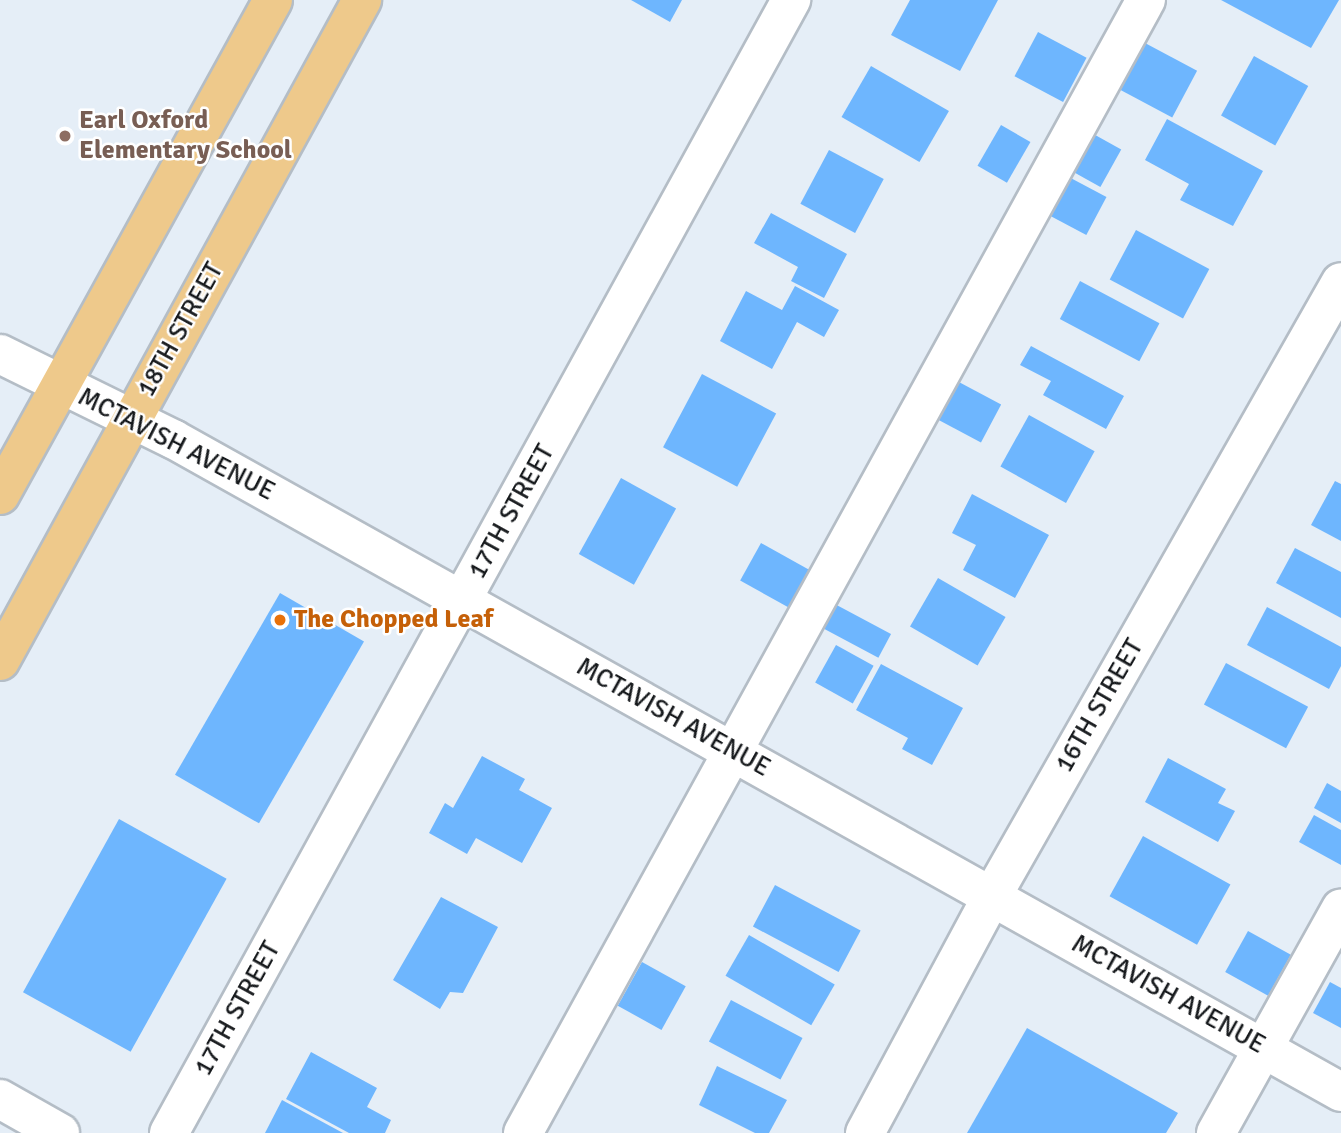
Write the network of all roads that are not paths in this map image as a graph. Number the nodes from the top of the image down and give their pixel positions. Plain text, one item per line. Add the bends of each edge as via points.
1 (273, 0) edge
2 (362, 0) edge
3 (791, 0) edge
4 (1146, 0) edge
5 (1341, 282) edge
6 (0, 354) edge
7 (60, 385) junction
8 (131, 420) junction
9 (0, 495) edge
10 (463, 600) junction
11 (0, 661) edge
12 (733, 751) junction
13 (992, 897) junction
14 (1341, 908) edge
15 (1263, 1048) junction
16 (1341, 1092) edge
17 (0, 1099) edge
18 (60, 1133) edge
19 (169, 1133) edge
20 (523, 1133) edge
21 (865, 1133) edge
22 (1216, 1133) edge

1 - 7 main road
2 - 8 main road, 18TH STREET
3 - 10 street, 17TH STREET
4 - 12 street
5 - 13 street, 16TH STREET
6 - 7 street, MCTAVISH AVENUE
7 - 8 street, MCTAVISH AVENUE
7 - 9 main road
8 - 10 street, MCTAVISH AVENUE
8 - 11 main road, 18TH STREET
10 - 12 street, MCTAVISH AVENUE
10 - 19 street, 17TH STREET
12 - 13 street, MCTAVISH AVENUE
12 - 20 street
13 - 15 street, MCTAVISH AVENUE
13 - 21 street, 16TH STREET
14 - 15 street
15 - 16 street, MCTAVISH AVENUE
15 - 22 street
17 - 18 street

